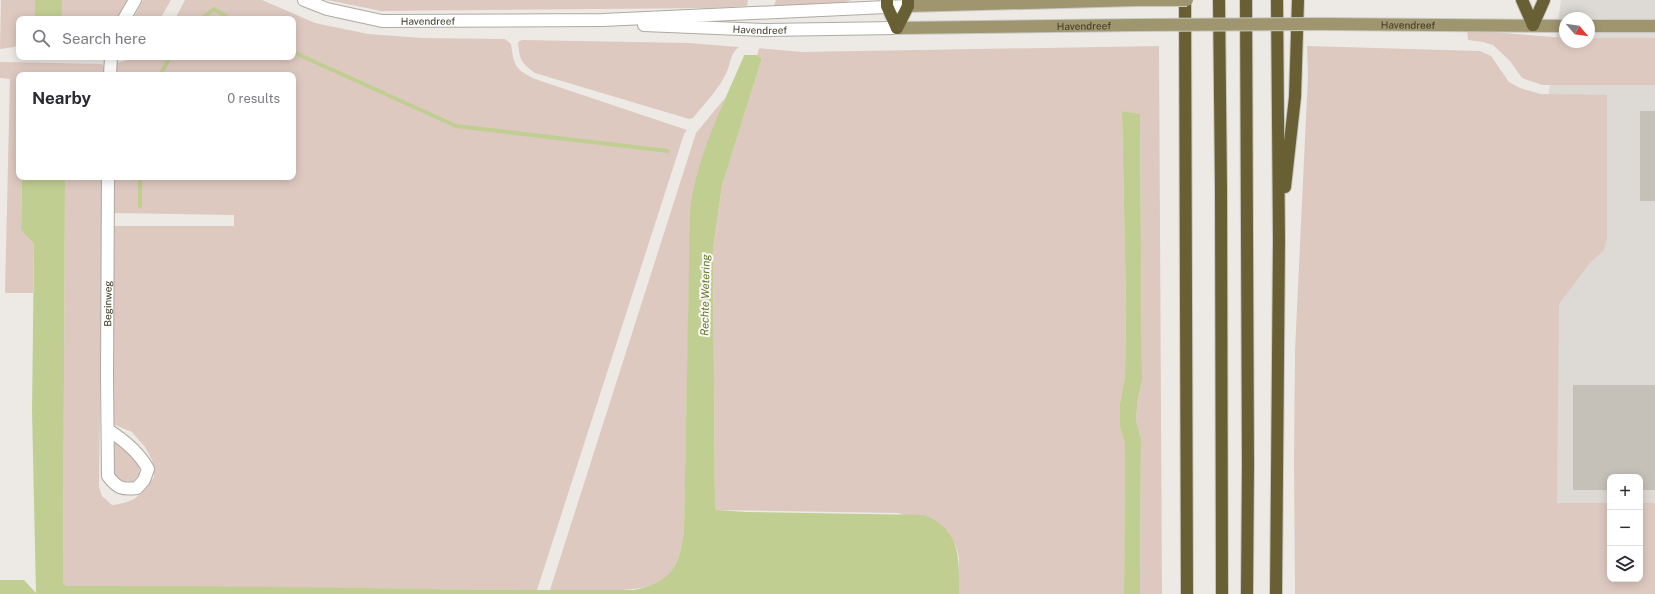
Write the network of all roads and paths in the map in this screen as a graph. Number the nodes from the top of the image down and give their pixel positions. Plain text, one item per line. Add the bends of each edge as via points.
1 (135, 0) edge
2 (304, 0) edge
3 (1136, 0) edge
4 (1186, 0) edge
5 (1219, 0) edge
6 (1246, 0) edge
7 (1276, 0) edge
8 (1298, 0) edge
9 (1522, 0) edge
10 (1544, 0) edge
11 (887, 3) edge
12 (908, 3) edge
13 (126, 16) edge
14 (603, 20) junction
15 (1533, 26) junction
16 (1559, 26) edge
17 (1595, 26) edge
18 (1655, 26) edge
19 (897, 28) junction
20 (112, 60) edge
21 (110, 72) edge
22 (108, 180) edge
23 (1279, 240) junction
24 (108, 430) junction
25 (1187, 594) edge
26 (1222, 594) edge
27 (1247, 594) edge
28 (1276, 594) edge

1 - 13 street
2 - 14 street, Havendreef via 327,9 382,21
3 - 4 main road, Havendreef, bridge
3 - 12 main road, Havendreef
4 - 25 highway
5 - 26 highway
6 - 27 highway
7 - 23 highway
8 - 23 highway via 1295,97
9 - 15 highway
10 - 15 highway
11 - 12 street, Havendreef
11 - 14 street, Havendreef via 771,13
11 - 19 highway
12 - 19 highway
14 - 19 street, Havendreef via 657,26 766,30
15 - 16 main road, Havendreef
15 - 19 main road, Havendreef, bridge via 1322,24
17 - 18 main road
20 - 21 street
22 - 24 street, Beginweg
23 - 28 highway
24 - 24 street, Beginweg via 108,476 115,485 126,490 137,488 144,480 148,469 143,459 122,439

